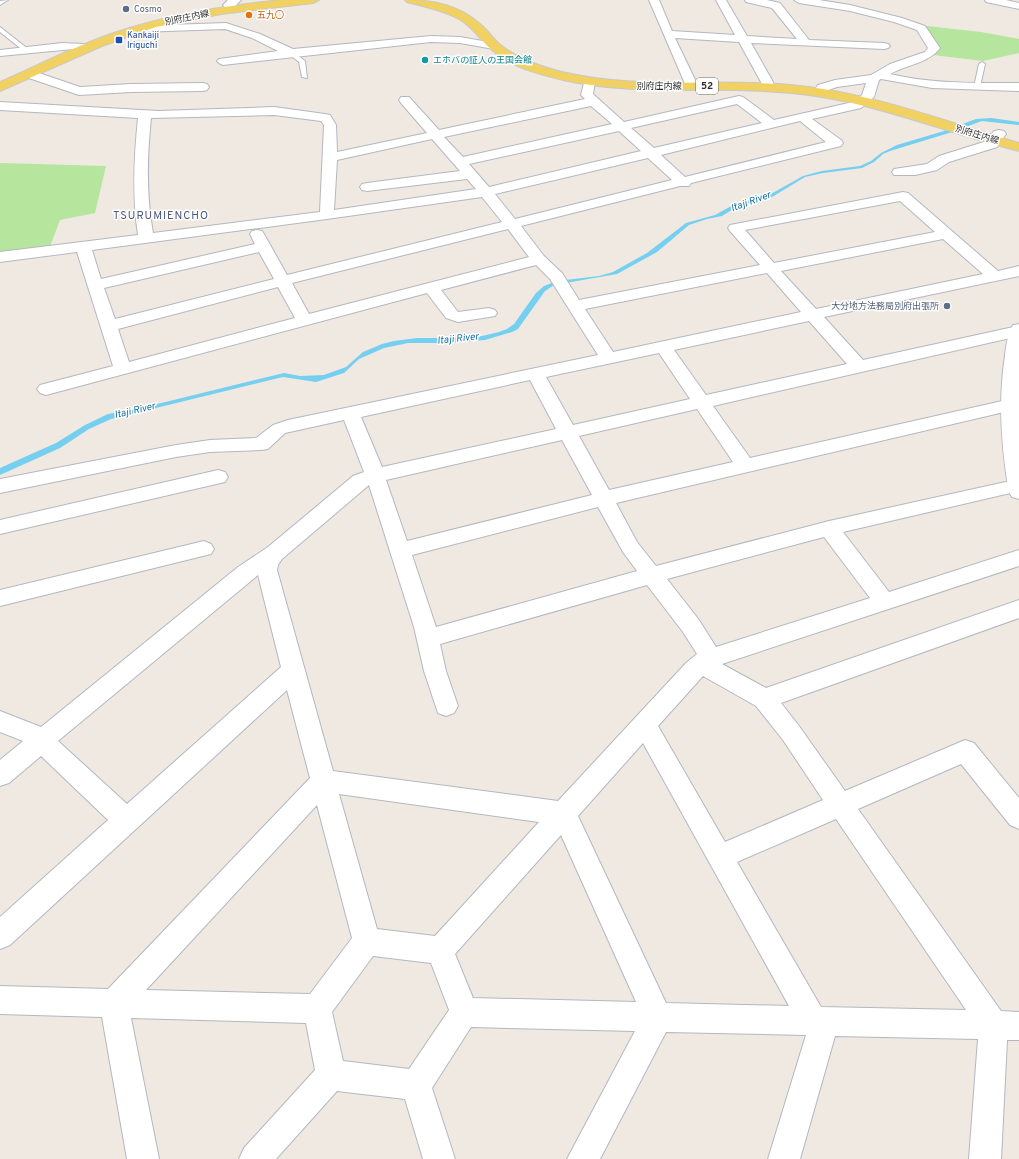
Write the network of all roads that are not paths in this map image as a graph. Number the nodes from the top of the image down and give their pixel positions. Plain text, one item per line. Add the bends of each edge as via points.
1 (4, 0) edge
2 (265, 0) edge
3 (313, 0) edge
4 (410, 0) edge
5 (428, 0) edge
6 (654, 0) edge
7 (721, 0) edge
8 (750, 0) edge
9 (799, 0) edge
10 (990, 0) edge
11 (0, 4) edge
12 (232, 5) edge
13 (1019, 6) edge
14 (0, 29) edge
15 (139, 29) junction
16 (668, 34) junction
17 (744, 39) junction
18 (806, 43) junction
19 (80, 46) junction
20 (494, 46) junction
21 (884, 46) dead end
22 (26, 50) junction
23 (0, 53) edge
24 (291, 53) junction
25 (223, 61) dead end
26 (982, 64) dead end
27 (30, 74) junction
28 (877, 76) junction
29 (305, 77) dead end
30 (0, 82) edge
31 (589, 82) junction
32 (691, 84) junction
33 (767, 84) junction
34 (0, 87) edge
35 (203, 87) dead end
36 (978, 87) junction
37 (1019, 87) edge
38 (822, 88) junction
39 (405, 100) dead end
40 (866, 100) junction
41 (594, 101) junction
42 (0, 106) edge
43 (145, 114) junction
44 (802, 117) junction
45 (772, 124) junction
46 (622, 126) junction
47 (436, 135) junction
48 (997, 137) junction
49 (1019, 140) edge
50 (1019, 147) edge
51 (652, 152) junction
52 (330, 157) junction
53 (460, 162) junction
54 (899, 172) dead end
55 (470, 174) junction
56 (684, 182) junction
57 (367, 187) dead end
58 (486, 192) junction
59 (327, 215) junction
60 (252, 225) junction
61 (512, 225) junction
62 (946, 234) junction
63 (146, 238) junction
64 (83, 246) junction
65 (264, 246) junction
66 (0, 257) edge
67 (539, 259) junction
68 (771, 269) junction
69 (1019, 271) edge
70 (995, 276) junction
71 (283, 281) junction
72 (96, 286) junction
73 (430, 287) junction
74 (575, 306) junction
75 (489, 313) dead end
76 (812, 315) junction
77 (304, 320) junction
78 (109, 326) junction
79 (1019, 330) edge
80 (663, 346) junction
81 (609, 358) junction
82 (859, 367) junction
83 (122, 368) junction
84 (535, 373) junction
85 (46, 389) dead end
86 (701, 402) junction
87 (1011, 405) junction
88 (350, 412) junction
89 (566, 432) junction
90 (745, 466) junction
91 (374, 475) junction
92 (218, 477) dead end
93 (0, 486) edge
94 (1018, 488) edge
95 (602, 499) junction
96 (0, 527) edge
97 (829, 528) junction
98 (204, 549) dead end
99 (399, 551) junction
100 (275, 553) junction
101 (1019, 558) edge
102 (652, 575) junction
103 (0, 598) edge
104 (885, 602) junction
105 (1019, 609) edge
106 (428, 638) junction
107 (706, 661) junction
108 (293, 670) junction
109 (764, 699) junction
110 (446, 706) dead end
111 (0, 721) edge
112 (645, 725) junction
113 (42, 741) junction
114 (0, 775) edge
115 (324, 781) junction
116 (841, 804) junction
117 (564, 814) junction
118 (1019, 818) edge
119 (126, 821) junction
120 (720, 857) junction
121 (0, 936) edge
122 (367, 941) junction
123 (440, 950) junction
124 (0, 1000) edge
125 (114, 1003) junction
126 (317, 1009) junction
127 (464, 1012) junction
128 (658, 1017) junction
129 (819, 1021) junction
130 (1006, 1025) edge
131 (331, 1075) junction
132 (416, 1085) junction
133 (143, 1159) edge
134 (255, 1159) edge
135 (439, 1159) edge
136 (583, 1159) edge
137 (784, 1159) edge
138 (985, 1159) edge

1 - 11 lane
2 - 12 main road, 別府庄内線
3 - 12 main road, 別府庄内線
4 - 20 main road, 別府庄内線 / 52 via 444,8 467,20
5 - 32 main road, 別府庄内線 / 52 via 456,8 471,16 510,50 543,65 606,80
6 - 16 street
7 - 17 street
8 - 18 street via 776,5
9 - 28 street via 850,8 921,28 934,48 929,54
10 - 13 street
12 - 15 main road, 別府庄内線
12 - 19 main road, 別府庄内線 via 189,12 142,24
14 - 22 lane
15 - 24 street via 226,26 256,36
15 - 27 main road, 別府庄内線 via 100,42
16 - 17 street
16 - 32 street
17 - 18 street
17 - 33 street
18 - 21 street
19 - 22 street
19 - 30 main road, 別府庄内線
20 - 24 street via 460,40 430,39
20 - 31 main road, 別府庄内線 / 52 via 532,67
22 - 23 street
24 - 25 street
24 - 29 lane via 302,61
26 - 36 lane
27 - 34 main road, 別府庄内線
27 - 35 street via 83,92
28 - 36 street via 940,86
28 - 38 street
28 - 40 street
31 - 32 main road, 別府庄内線 / 52 via 628,86
31 - 41 street via 587,95
32 - 33 main road, 別府庄内線 / 52
33 - 38 main road, 別府庄内線 / 52
33 - 40 main road, 別府庄内線 / 52
36 - 37 street
38 - 40 main road, 別府庄内線 / 52
39 - 47 street
40 - 44 street via 857,105
40 - 48 main road, 別府庄内線 / 52
41 - 46 street
41 - 47 street
42 - 43 street
43 - 52 street via 274,111 322,118 330,124
43 - 63 street via 140,153 140,191
44 - 45 street
44 - 56 street via 836,143
45 - 46 street via 739,100
45 - 51 street
46 - 51 street
46 - 53 street
47 - 52 street
47 - 53 street
48 - 49 main road, 別府庄内線 / 52
48 - 50 main road, 別府庄内線 / 52
48 - 54 street via 992,144 932,166
51 - 56 street
51 - 58 street
52 - 59 street
53 - 55 street
55 - 57 street
55 - 58 street
56 - 61 street
58 - 59 street
58 - 61 street
59 - 60 street
60 - 63 street
60 - 65 street
61 - 67 street
61 - 71 street
62 - 68 street
62 - 68 street via 903,196 735,228
62 - 70 street
63 - 64 street
64 - 66 street
64 - 72 street
65 - 71 street
65 - 72 street
67 - 73 street
67 - 74 street via 560,282
68 - 74 street
68 - 76 street
69 - 70 street
70 - 76 street
71 - 77 street
71 - 78 street
72 - 78 street
73 - 75 street via 452,315 458,317
73 - 77 street
74 - 81 street
76 - 80 street
76 - 82 street
77 - 83 street
78 - 83 street
79 - 82 street
79 - 87 main road
80 - 81 street
80 - 86 street
81 - 84 street
82 - 86 street
83 - 85 street
84 - 88 street
84 - 89 street
86 - 89 street
86 - 90 street
87 - 90 street
87 - 94 main road
88 - 91 street
88 - 93 street via 282,427 261,444 210,446 176,451
89 - 91 street
89 - 95 street
90 - 95 street
91 - 99 street
91 - 100 street via 360,481
92 - 96 street
94 - 97 street
95 - 99 street
95 - 102 street via 630,547
97 - 102 street
97 - 104 street
98 - 103 street
99 - 106 street
100 - 108 street via 267,570
100 - 113 street via 245,573
101 - 104 street
102 - 106 street
102 - 107 street via 691,626
104 - 107 street
105 - 109 street
106 - 110 street
107 - 109 street
107 - 112 street
108 - 115 street
108 - 119 street
109 - 116 street
111 - 113 street
112 - 117 street
112 - 120 street
113 - 114 street
113 - 119 street
115 - 117 street
115 - 122 street
115 - 125 street
116 - 118 street via 965,751
116 - 120 street
116 - 130 street
117 - 123 street
117 - 128 street
119 - 121 street
120 - 129 street
122 - 123 street
122 - 126 street
123 - 127 street
124 - 125 street
125 - 126 street
125 - 133 street
126 - 131 street
127 - 128 street
127 - 132 street
128 - 129 street
128 - 136 street
129 - 130 street
129 - 137 street
130 - 138 street
131 - 132 street
131 - 134 street
132 - 135 street

